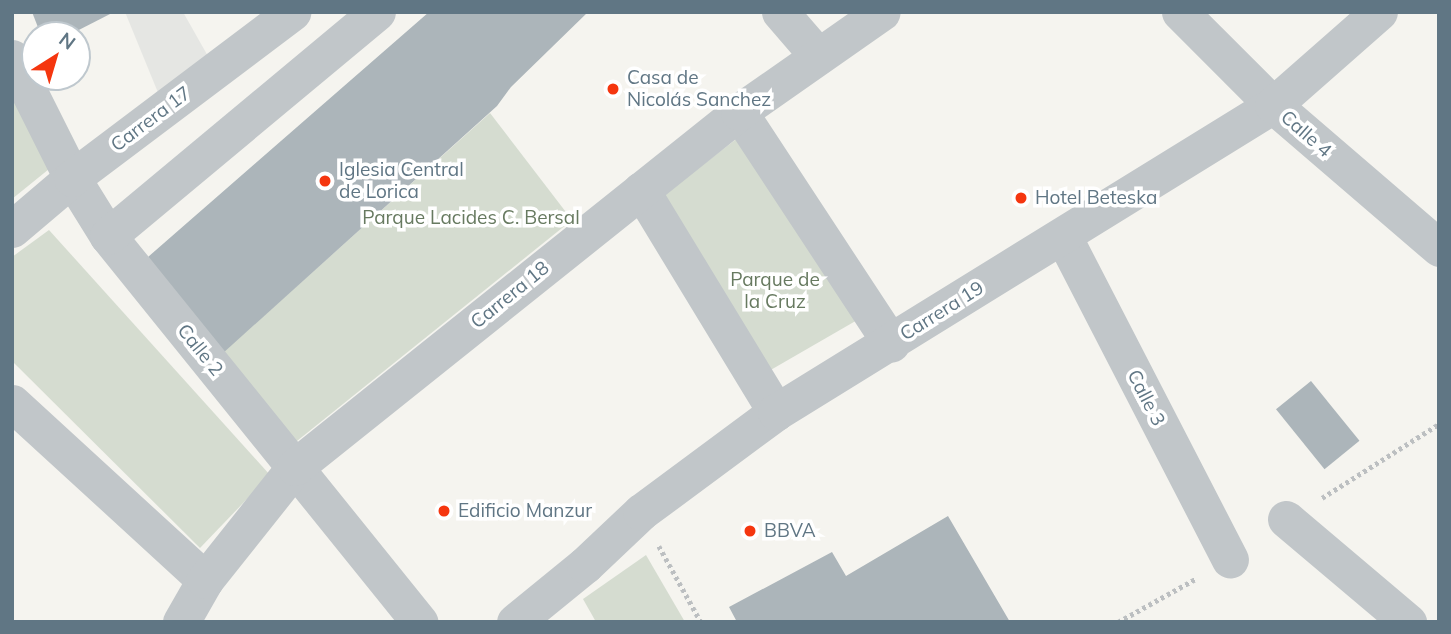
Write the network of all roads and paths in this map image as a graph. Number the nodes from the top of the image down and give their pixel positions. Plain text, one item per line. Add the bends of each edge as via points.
1 (292, 12) edge
2 (780, 12) edge
3 (882, 12) edge
4 (1180, 12) edge
5 (1379, 12) edge
6 (370, 15) edge
7 (818, 56) junction
8 (12, 58) edge
9 (1273, 105) junction
10 (739, 112) junction
11 (72, 178) junction
12 (641, 190) junction
13 (12, 229) edge
14 (108, 236) junction
15 (1063, 236) junction
16 (1439, 248) edge
17 (891, 343) junction
18 (12, 402) edge
19 (776, 412) junction
20 (295, 467) junction
21 (640, 512) junction
22 (1286, 519) dead end
23 (1230, 559) dead end
24 (205, 580) junction
25 (181, 622) edge
26 (419, 622) edge
27 (515, 622) edge
28 (701, 622) edge
29 (1408, 622) edge

1 - 11 street, Carrera 17
2 - 7 street
3 - 7 street, Carrera 18
4 - 9 street, Calle 4
5 - 9 street, Carrera 19
6 - 14 street
7 - 10 street, Carrera 18
8 - 11 street, Calle 2
9 - 15 street, Carrera 19
9 - 16 street, Calle 4
10 - 12 street, Carrera 18
10 - 17 street
11 - 13 street, Carrera 17
11 - 14 street, Calle 2
12 - 19 street
12 - 20 street, Carrera 18
14 - 20 street, Calle 2
15 - 17 street, Carrera 19
15 - 23 street, Calle 3
17 - 19 street, Carrera 19
18 - 24 street
19 - 21 street, Carrera 19
20 - 24 street, Carrera 18
20 - 26 street, Calle 2
21 - 27 street, Carrera 19
21 - 28 path
22 - 29 street
24 - 25 street, Carrera 18

